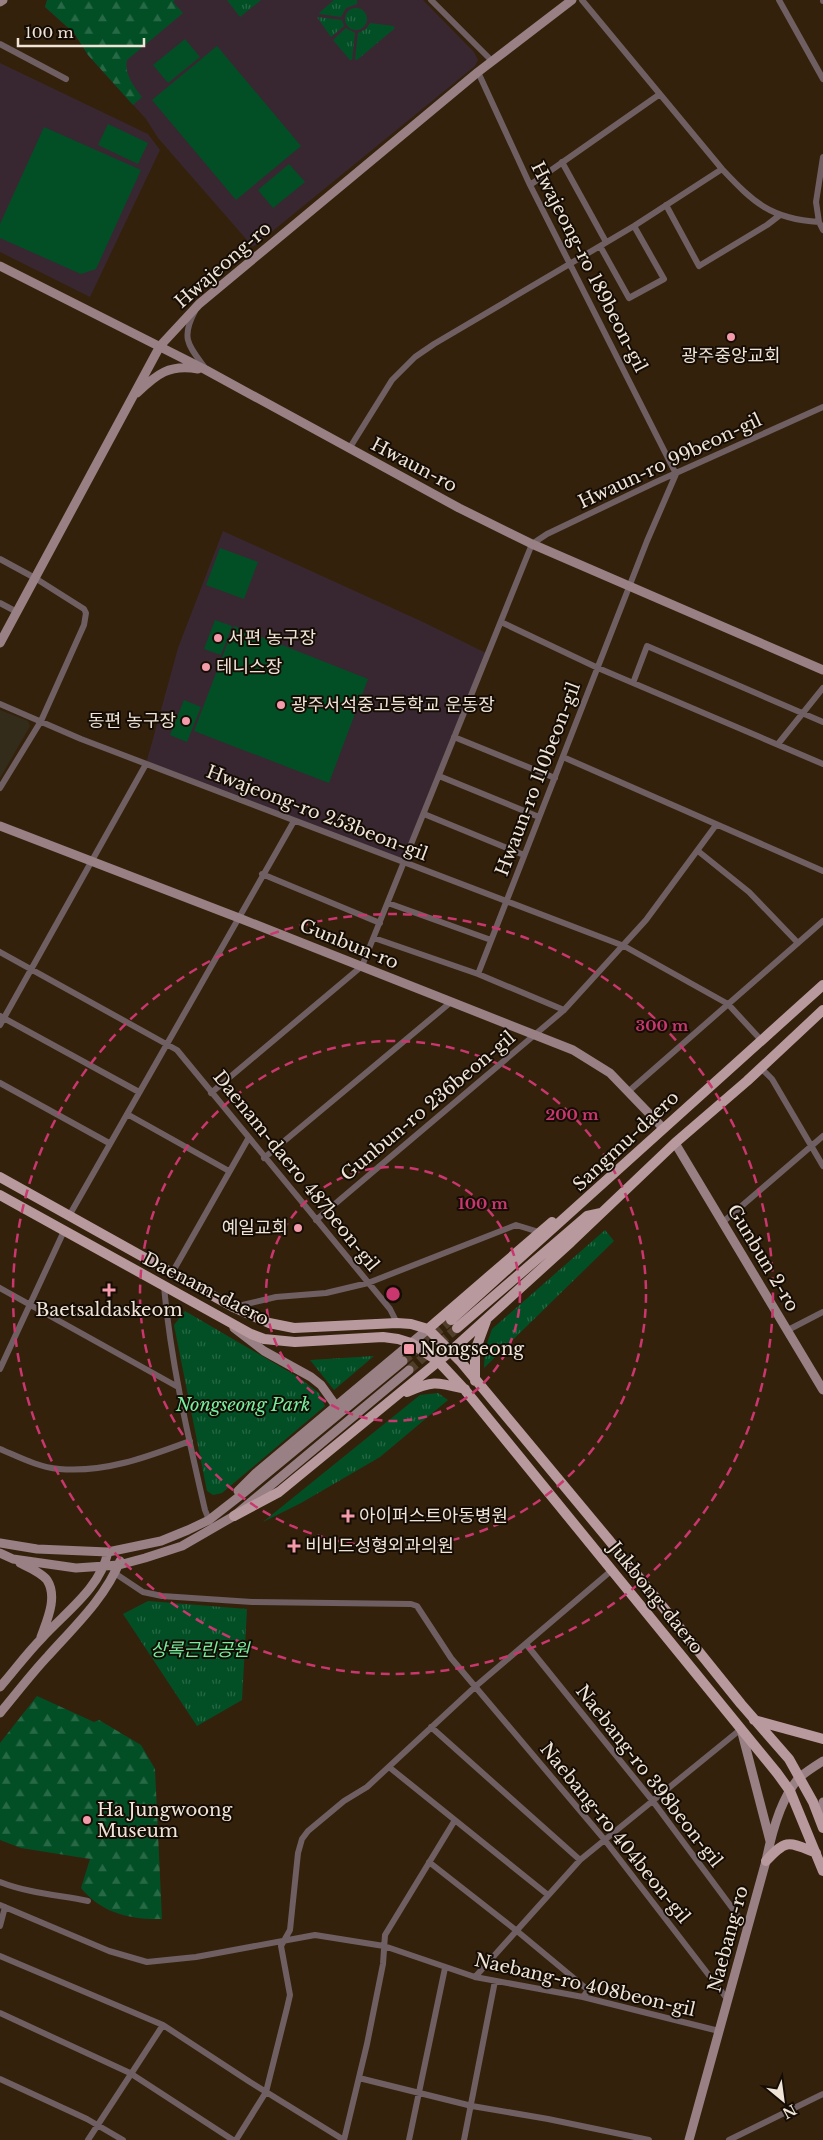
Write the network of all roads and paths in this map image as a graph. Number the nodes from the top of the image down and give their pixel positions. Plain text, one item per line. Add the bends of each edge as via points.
1 (431, 0) edge
2 (572, 0) edge
3 (582, 0) edge
4 (779, 0) edge
5 (0, 44) edge
6 (492, 61) junction
7 (478, 72) junction
8 (66, 79) dead end
9 (823, 79) edge
10 (660, 94) junction
11 (823, 159) edge
12 (562, 162) junction
13 (722, 169) junction
14 (530, 185) junction
15 (666, 205) junction
16 (780, 215) junction
17 (820, 222) junction
18 (634, 226) junction
19 (823, 230) edge
20 (603, 244) junction
21 (570, 263) junction
22 (0, 266) edge
23 (199, 304) junction
24 (160, 346) junction
25 (206, 370) junction
26 (130, 401) junction
27 (823, 407) edge
28 (349, 449) junction
29 (676, 474) junction
30 (532, 544) junction
31 (0, 559) edge
32 (35, 578) junction
33 (629, 588) junction
34 (0, 603) edge
35 (17, 612) junction
36 (501, 622) junction
37 (0, 643) edge
38 (598, 668) junction
39 (823, 670) edge
40 (634, 683) junction
41 (823, 688) edge
42 (0, 704) edge
43 (802, 712) junction
44 (41, 721) junction
45 (823, 722) edge
46 (454, 738) junction
47 (778, 744) junction
48 (563, 757) junction
49 (146, 764) junction
50 (823, 764) edge
51 (439, 776) junction
52 (555, 778) junction
53 (0, 788) edge
54 (424, 814) junction
55 (539, 817) junction
56 (294, 821) junction
57 (716, 825) junction
58 (0, 826) edge
59 (698, 852) junction
60 (524, 855) junction
61 (93, 862) junction
62 (404, 863) junction
63 (823, 871) edge
64 (262, 874) junction
65 (506, 902) junction
66 (388, 903) junction
67 (239, 918) junction
68 (823, 921) edge
69 (380, 923) junction
70 (374, 938) junction
71 (491, 940) junction
72 (798, 943) junction
73 (624, 946) junction
74 (0, 952) edge
75 (362, 966) junction
76 (31, 970) junction
77 (478, 974) junction
78 (823, 985) edge
79 (451, 1002) junction
80 (728, 1004) junction
81 (564, 1010) junction
82 (823, 1010) edge
83 (2, 1017) edge
84 (0, 1026) edge
85 (536, 1034) junction
86 (761, 1040) junction
87 (166, 1043) junction
88 (760, 1067) junction
89 (0, 1083) edge
90 (629, 1091) junction
91 (139, 1092) junction
92 (211, 1093) junction
93 (127, 1114) junction
94 (663, 1128) junction
95 (823, 1136) edge
96 (248, 1139) junction
97 (109, 1143) junction
98 (675, 1143) junction
99 (811, 1146) junction
100 (264, 1158) junction
101 (823, 1166) edge
102 (229, 1171) junction
103 (0, 1177) edge
104 (0, 1196) edge
105 (580, 1206) junction
106 (602, 1213) junction
107 (69, 1216) junction
108 (316, 1220) junction
109 (723, 1222) junction
110 (64, 1231) junction
111 (539, 1232) junction
112 (172, 1273) junction
113 (368, 1283) junction
114 (164, 1287) junction
115 (0, 1288) edge
116 (30, 1304) junction
117 (233, 1308) junction
118 (823, 1312) edge
119 (488, 1318) junction
120 (227, 1321) junction
121 (397, 1323) junction
122 (428, 1330) junction
123 (788, 1330) junction
124 (411, 1343) junction
125 (451, 1351) junction
126 (438, 1361) junction
127 (403, 1362) tunnel mouth
128 (1, 1366) edge
129 (409, 1370) tunnel mouth
130 (475, 1381) junction
131 (178, 1387) junction
132 (465, 1390) junction
133 (823, 1390) edge
134 (395, 1398) junction
135 (336, 1406) junction
136 (190, 1441) junction
137 (0, 1450) edge
138 (234, 1516) junction
139 (209, 1520) junction
140 (0, 1543) edge
141 (124, 1550) junction
142 (108, 1552) junction
143 (0, 1553) edge
144 (13, 1559) junction
145 (105, 1566) junction
146 (117, 1569) junction
147 (612, 1570) junction
148 (41, 1638) junction
149 (526, 1644) junction
150 (476, 1686) junction
151 (0, 1688) edge
152 (718, 1699) junction
153 (741, 1704) junction
154 (0, 1713) edge
155 (754, 1720) junction
156 (430, 1727) junction
157 (741, 1729) junction
158 (823, 1739) edge
159 (823, 1760) edge
160 (389, 1766) junction
161 (799, 1775) junction
162 (783, 1782) junction
163 (790, 1791) junction
164 (652, 1800) junction
165 (823, 1802) edge
166 (455, 1820) junction
167 (822, 1827) edge
168 (604, 1839) junction
169 (770, 1841) junction
170 (816, 1854) junction
171 (580, 1860) junction
172 (766, 1861) junction
173 (429, 1862) junction
174 (823, 1871) edge
175 (0, 1882) edge
176 (548, 1895) junction
177 (88, 1901) dead end
178 (2, 1906) edge
179 (0, 1926) edge
180 (747, 1928) junction
181 (517, 1931) junction
182 (286, 1940) junction
183 (384, 1946) junction
184 (0, 1956) edge
185 (445, 1968) junction
186 (476, 1977) junction
187 (495, 1981) junction
188 (583, 1997) junction
189 (728, 2000) junction
190 (0, 2013) edge
191 (163, 2025) junction
192 (719, 2032) junction
193 (130, 2073) junction
194 (360, 2078) junction
195 (0, 2079) edge
196 (266, 2092) junction
197 (419, 2092) junction
198 (823, 2094) edge
199 (472, 2106) junction
200 (98, 2124) junction
201 (88, 2140) edge
202 (123, 2140) edge
203 (235, 2140) edge
204 (344, 2140) edge
205 (409, 2140) edge
206 (464, 2140) edge
207 (649, 2140) edge
208 (688, 2140) edge
209 (729, 2140) edge

1 - 6 street
2 - 6 street, Hwajeong-ro
3 - 10 street
4 - 9 street
5 - 8 street
6 - 7 street, Hwajeong-ro
7 - 14 street, Hwajeong-ro 189beon-gil
7 - 23 street, Hwajeong-ro
10 - 12 street
10 - 13 street
11 - 17 street via 816,202
12 - 14 street
12 - 20 street
13 - 15 street
13 - 16 street via 755,202
14 - 21 street, Hwajeong-ro 189beon-gil
15 - 16 street via 699,266
15 - 18 street
16 - 17 street
17 - 19 street
18 - 20 street
18 - 20 street via 664,279 629,298
20 - 21 street
21 - 28 street via 415,357 392,380
21 - 29 street, Hwajeong-ro 189beon-gil
22 - 24 street, Hwaun-ro
23 - 24 street, Hwajeong-ro
23 - 25 street via 188,326 187,342
24 - 25 street, Hwaun-ro
24 - 26 street, Hwajeong-ro
25 - 26 street via 185,367 165,371 151,379
25 - 28 street, Hwaun-ro
26 - 32 street, Hwajeong-ro
27 - 29 street, Hwaun-ro 99beon-gil
28 - 30 street, Hwaun-ro
29 - 30 street, Hwaun-ro 99beon-gil
29 - 33 street, Hwaun-ro 110beon-gil
30 - 33 street, Hwaun-ro
30 - 36 street
31 - 32 street
32 - 35 street, Hwajeong-ro
32 - 44 street via 86,613 84,625
33 - 38 street, Hwaun-ro 110beon-gil
33 - 39 street, Hwaun-ro
34 - 35 street
35 - 37 street, Hwajeong-ro
36 - 38 street
36 - 46 street
38 - 40 street, Hwaun-ro 110beon-gil
38 - 48 street, Hwaun-ro 110beon-gil
40 - 43 street via 647,646
40 - 47 street, Hwaun-ro 110beon-gil
41 - 43 street
42 - 44 street, Hwajeong-ro 253beon-gil
43 - 45 street
43 - 47 street
44 - 49 street, Hwajeong-ro 253beon-gil
44 - 53 street
46 - 51 street
46 - 52 street
47 - 50 street, Hwaun-ro 110beon-gil
48 - 52 street, Hwaun-ro 110beon-gil
48 - 57 street
49 - 56 street, Hwajeong-ro 253beon-gil
49 - 61 street
51 - 54 street
51 - 55 street
52 - 55 street, Hwaun-ro 110beon-gil
54 - 60 street
54 - 62 street
55 - 60 street, Hwaun-ro 110beon-gil
56 - 62 street, Hwajeong-ro 253beon-gil
56 - 64 street
57 - 59 street, Gunbun-ro 236beon-gil
57 - 63 street
58 - 61 street, Gunbun-ro
59 - 72 street via 749,892
59 - 73 street, Gunbun-ro 236beon-gil
60 - 65 street, Hwaun-ro 110beon-gil
61 - 67 street, Gunbun-ro
61 - 76 street
62 - 65 street, Hwajeong-ro 253beon-gil
62 - 66 street
64 - 67 street
64 - 69 street
65 - 71 street, Hwaun-ro 110beon-gil
65 - 73 street, Hwajeong-ro 253beon-gil
66 - 69 street
66 - 71 street
67 - 75 street, Gunbun-ro
67 - 87 street
68 - 72 street
69 - 70 street
70 - 75 street
70 - 77 street
71 - 77 street, Hwaun-ro 110beon-gil
72 - 80 street
73 - 80 street, Hwajeong-ro 253beon-gil
73 - 81 street, Gunbun-ro 236beon-gil
74 - 76 street, Daenam-daero 487beon-gil
75 - 79 street, Gunbun-ro
75 - 92 street
76 - 83 street
76 - 87 street, Daenam-daero 487beon-gil
77 - 81 street
78 - 86 main road, Sangmu-daero
79 - 85 street, Gunbun-ro
79 - 100 street
80 - 86 street, Hwajeong-ro 253beon-gil
80 - 90 street
81 - 85 street, Gunbun-ro 236beon-gil
82 - 88 main road, Sangmu-daero
83 - 84 street
83 - 91 street
85 - 90 street, Gunbun-ro via 597,1063
85 - 108 street, Gunbun-ro 236beon-gil
86 - 94 main road, Sangmu-daero
87 - 91 street
87 - 92 street, Daenam-daero 487beon-gil via 177,1050
88 - 98 main road, Sangmu-daero
88 - 99 street via 772,1079
89 - 97 street
90 - 94 street, Gunbun-ro
91 - 93 street
92 - 96 street, Daenam-daero 487beon-gil
93 - 97 street
93 - 102 street
94 - 105 main road, Sangmu-daero
95 - 99 street
96 - 100 street, Daenam-daero 487beon-gil
96 - 102 street
97 - 107 street
98 - 106 main road, Sangmu-daero
98 - 109 street, Gunbun 2-ro
99 - 101 street
99 - 109 street
100 - 108 street, Daenam-daero 487beon-gil
102 - 112 street
103 - 107 main road, Daenam-daero
104 - 110 main road, Daenam-daero
105 - 106 main road, Sangmu-daero via 454,1324 587,1216
105 - 111 main road via 568,1208
106 - 119 main road
107 - 112 main road, Daenam-daero
108 - 113 street, Daenam-daero 487beon-gil
109 - 123 street, Gunbun 2-ro
110 - 114 main road, Daenam-daero
110 - 116 street
111 - 113 street via 516,1225
111 - 122 main road
112 - 117 main road, Daenam-daero
113 - 117 street via 326,1293 276,1297
113 - 121 street, Daenam-daero 487beon-gil via 390,1309
114 - 120 main road, Daenam-daero
114 - 131 street
115 - 116 street
116 - 128 street
116 - 131 street
117 - 121 main road, Daenam-daero via 269,1323 294,1328
118 - 123 street
119 - 125 main road
119 - 130 main road via 475,1351
120 - 124 main road, Daenam-daero via 264,1339 295,1342 383,1337
120 - 135 street via 264,1351 311,1376
121 - 122 main road, Daenam-daero
122 - 124 street
122 - 125 main road, Jukbong-daero
123 - 133 street, Gunbun 2-ro
124 - 126 main road, Daenam-daero
124 - 135 street
125 - 126 main road
125 - 130 main road, Jukbong-daero
126 - 132 main road, Jukbong-daero
126 - 134 main road
127 - 139 street
129 - 138 street
130 - 153 main road, Jukbong-daero
131 - 136 street
132 - 134 main road via 429,1382
132 - 147 main road, Jukbong-daero
134 - 138 main road via 278,1492
135 - 139 street via 256,1473
136 - 137 street via 136,1460 90,1469 58,1469
136 - 139 street
138 - 146 street via 182,1546
139 - 141 street via 161,1541
140 - 142 street
141 - 142 street
141 - 146 street
142 - 145 street
143 - 144 street
144 - 145 street via 76,1568
144 - 148 street via 46,1579 52,1593
145 - 146 street
145 - 148 street via 95,1582
146 - 150 street, Naebang-ro 404beon-gil via 143,1592 162,1596 252,1602 410,1604 416,1606 440,1644
146 - 154 street via 96,1603
147 - 149 street
147 - 152 main road, Jukbong-daero
148 - 151 street
149 - 150 street
149 - 164 street, Naebang-ro 398beon-gil
150 - 156 street
150 - 168 street, Naebang-ro 404beon-gil
152 - 153 main road via 737,1713 741,1711
152 - 157 main road, Jukbong-daero
153 - 155 main road, Jukbong-daero
155 - 158 main road
155 - 161 main road, Jukbong-daero
156 - 160 street
156 - 171 street
157 - 162 main road, Jukbong-daero
157 - 164 street
157 - 169 street
159 - 161 street, Naebang-ro
160 - 166 street
160 - 182 street via 367,1787 308,1830 302,1839
161 - 162 street, Naebang-ro
161 - 163 street, Naebang-ro
161 - 167 main road, Jukbong-daero
162 - 163 main road, Jukbong-daero
163 - 169 street, Naebang-ro
163 - 170 main road, Jukbong-daero
164 - 168 street
164 - 180 street, Naebang-ro 398beon-gil
165 - 167 street
166 - 173 street
166 - 176 street
168 - 171 street
168 - 189 street, Naebang-ro 404beon-gil
169 - 172 street, Naebang-ro
170 - 172 main road via 794,1844 784,1844
170 - 174 main road, Jukbong-daero
171 - 176 street
172 - 180 street, Naebang-ro
173 - 181 street
173 - 183 street via 385,1935
175 - 177 street via 21,1890
176 - 181 street
178 - 179 street
178 - 182 street, Naebang-ro 408beon-gil via 109,1951 147,1962 196,1957
180 - 189 street, Naebang-ro
181 - 186 street
181 - 188 street via 588,1990
182 - 183 street, Naebang-ro 408beon-gil via 315,1935
182 - 196 street via 281,1946 290,1995
183 - 185 street, Naebang-ro 408beon-gil
183 - 194 street
184 - 191 street
185 - 186 street, Naebang-ro 408beon-gil
185 - 197 street
186 - 187 street, Naebang-ro 408beon-gil
187 - 188 street, Naebang-ro 408beon-gil
187 - 199 street
188 - 192 street, Naebang-ro 408beon-gil
189 - 192 street, Naebang-ro
190 - 193 street
191 - 193 street
191 - 196 street
192 - 208 street, Naebang-ro
193 - 200 street
193 - 203 street
194 - 197 street
194 - 204 street
195 - 200 street
196 - 203 street
196 - 204 street
197 - 199 street
197 - 205 street
198 - 209 street
199 - 206 street
199 - 207 street
200 - 201 street
200 - 202 street

